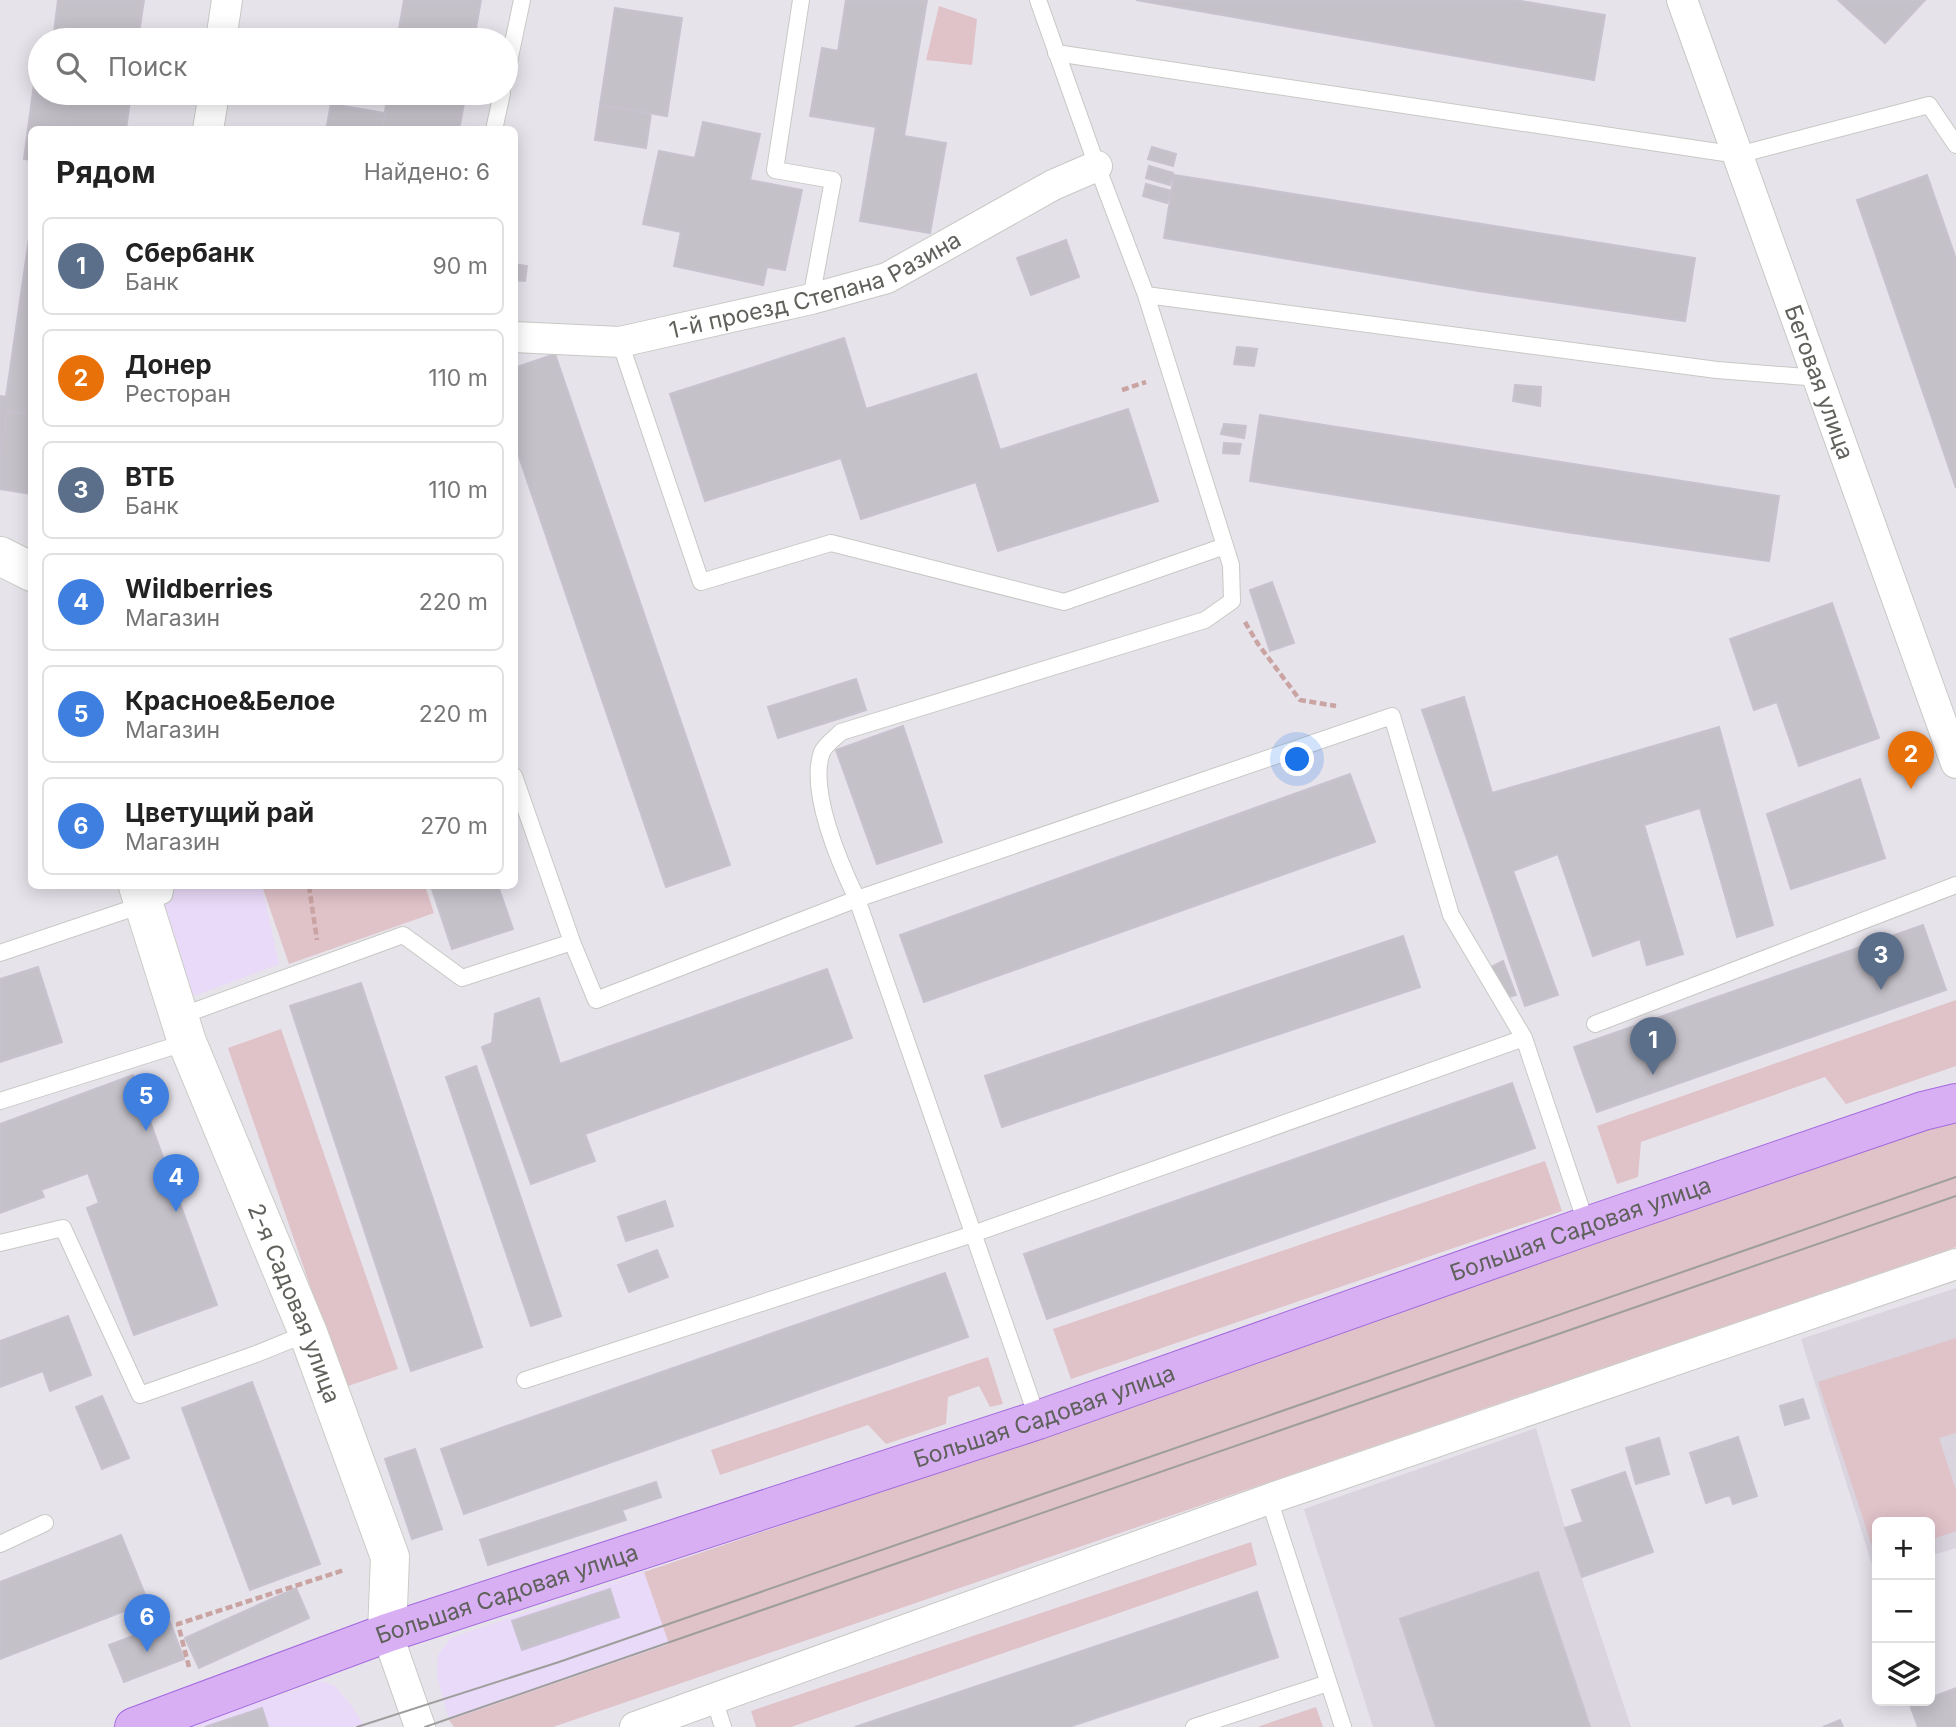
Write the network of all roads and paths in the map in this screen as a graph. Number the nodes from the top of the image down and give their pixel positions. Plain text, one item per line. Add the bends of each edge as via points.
1 (227, 0) edge
2 (522, 0) edge
3 (801, 0) edge
4 (1038, 0) edge
5 (1682, 0) edge
6 (223, 28) edge
7 (516, 28) edge
8 (1056, 53) junction
9 (212, 105) edge
10 (499, 105) edge
11 (209, 126) edge
12 (495, 126) edge
13 (1956, 145) edge
14 (1738, 155) junction
15 (1097, 166) junction
16 (1146, 295) junction
17 (811, 299) junction
18 (518, 337) edge
19 (620, 342) junction
20 (1819, 378) junction
21 (1225, 547) junction
22 (0, 556) edge
23 (28, 570) edge
24 (1232, 601) junction
25 (1392, 716) junction
26 (1956, 763) edge
27 (518, 787) edge
28 (1956, 886) edge
29 (309, 889) edge
30 (149, 892) edge
31 (857, 899) junction
32 (572, 942) junction
33 (0, 953) edge
34 (320, 965) junction
35 (1595, 1024) dead end
36 (183, 1030) junction
37 (1524, 1038) junction
38 (0, 1101) edge
39 (1956, 1103) edge
40 (1587, 1226) junction
41 (973, 1234) junction
42 (0, 1243) edge
43 (1956, 1264) edge
44 (308, 1333) junction
45 (525, 1380) dead end
46 (1038, 1420) junction
47 (1269, 1499) junction
48 (44, 1523) dead end
49 (0, 1544) edge
50 (344, 1570) dead end
51 (387, 1633) junction
52 (189, 1667) dead end
53 (1328, 1683) junction
54 (719, 1713) edge
55 (134, 1727) edge
56 (420, 1727) edge
57 (635, 1727) edge
58 (1194, 1727) edge
59 (1343, 1727) edge

1 - 6 street
2 - 7 lane
3 - 17 lane via 775,170 833,180
4 - 8 lane
5 - 14 street, Беговая улица
8 - 14 lane
8 - 15 lane
9 - 11 street
10 - 12 lane
13 - 14 lane via 1929,105
14 - 20 street, Беговая улица
15 - 16 lane
15 - 17 street, 1-й проезд Степана Разина via 1053,185 887,278
16 - 20 lane via 1717,370
16 - 21 lane
17 - 19 street, 1-й проезд Степана Разина
18 - 19 street, 1-й проезд Степана Разина
19 - 21 lane via 701,582 831,543 1064,602
20 - 26 street, Беговая улица
21 - 24 lane via 1231,565
22 - 23 main road
24 - 25 path via 1300,700
24 - 31 lane via 1205,620 841,732 822,751 817,788
25 - 31 lane
25 - 37 lane via 1451,915
27 - 32 lane
28 - 35 lane
29 - 34 path
30 - 33 lane
30 - 36 main road, 2-я Садовая улица
31 - 32 lane via 596,1000
31 - 41 lane
32 - 34 lane via 462,978 403,935
34 - 36 lane
36 - 38 lane
36 - 44 main road, 2-я Садовая улица
37 - 40 lane
37 - 41 lane
39 - 40 main road, Большая Садовая улица
40 - 46 main road, Большая Садовая улица
41 - 45 lane
41 - 46 lane
42 - 44 lane via 63,1228 140,1395
43 - 47 street
44 - 51 main road, 2-я Садовая улица via 390,1557
46 - 51 main road, Большая Садовая улица
47 - 53 lane
47 - 54 street
48 - 49 lane
50 - 52 path via 177,1624
51 - 55 main road, Большая Садовая улица
51 - 56 street, 2-я Садовая улица
53 - 58 lane
53 - 59 lane
54 - 57 street

